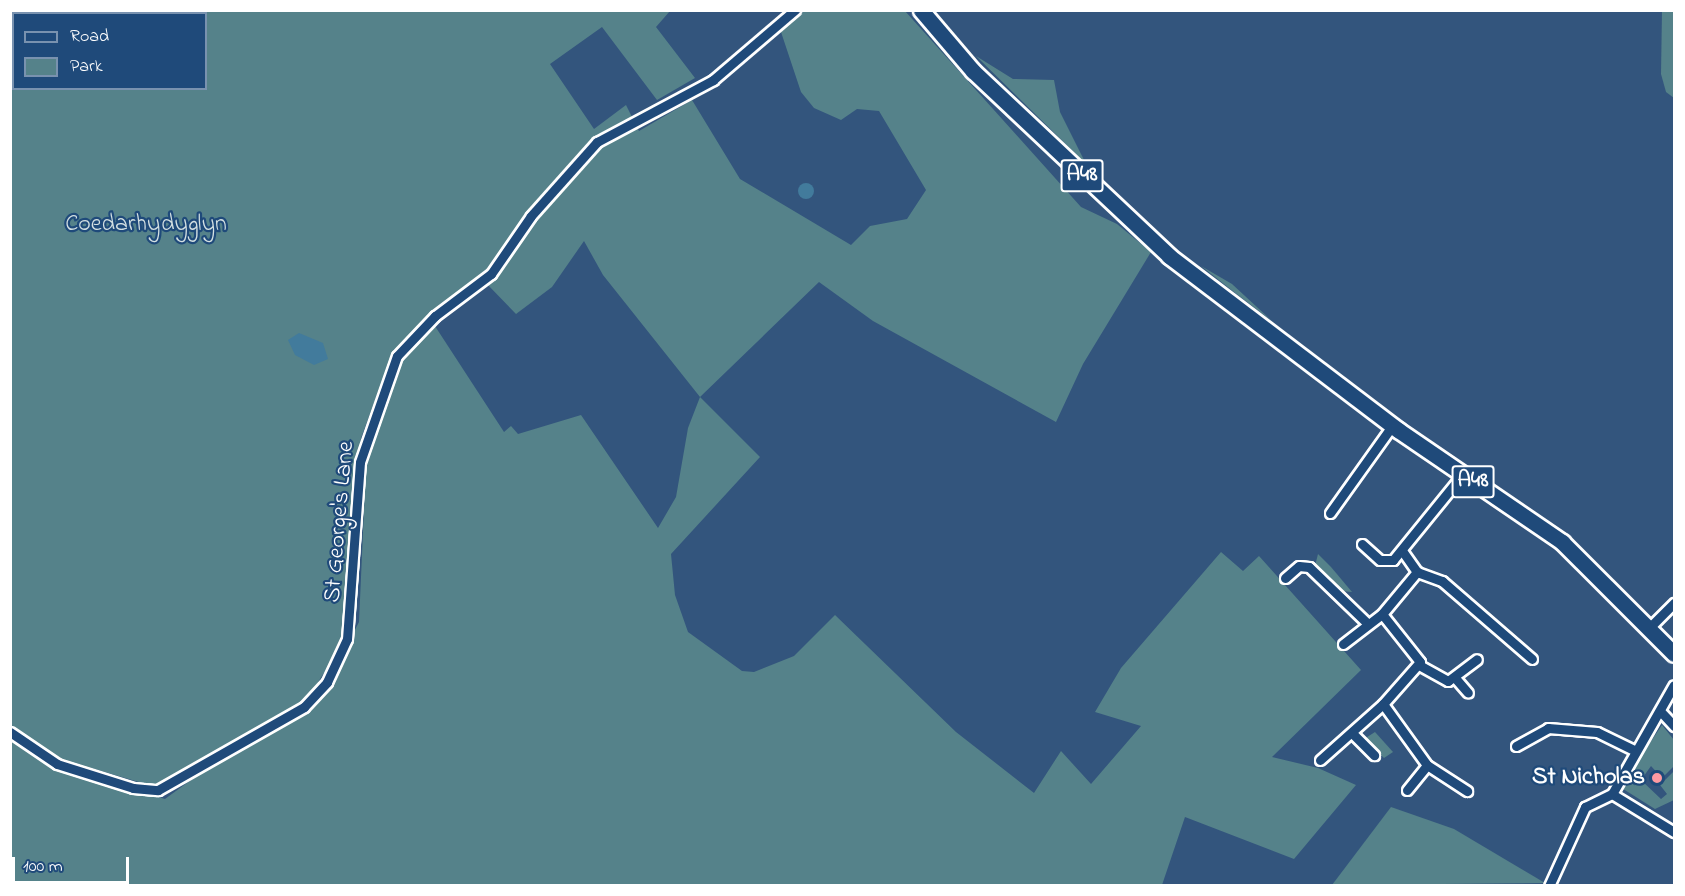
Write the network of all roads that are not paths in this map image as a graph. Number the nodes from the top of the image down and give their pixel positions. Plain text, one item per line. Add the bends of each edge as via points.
1 (795, 10) edge
2 (921, 10) edge
3 (1392, 426) junction
4 (1462, 475) junction
5 (1330, 513) dead end
6 (1362, 544) dead end
7 (1403, 552) junction
8 (1417, 572) junction
9 (1285, 578) dead end
10 (1674, 603) edge
11 (1382, 614) junction
12 (1366, 623) junction
13 (1651, 626) junction
14 (1343, 644) dead end
15 (1674, 654) edge
16 (1477, 659) dead end
17 (1532, 659) dead end
18 (1419, 665) junction
19 (1456, 679) junction
20 (1674, 685) edge
21 (1468, 693) dead end
22 (1383, 704) junction
23 (1662, 713) junction
24 (1674, 726) edge
25 (10, 732) edge
26 (1353, 734) junction
27 (1516, 746) dead end
28 (1636, 751) junction
29 (1374, 755) dead end
30 (1320, 760) dead end
31 (1427, 765) junction
32 (1407, 790) dead end
33 (1467, 791) dead end
34 (1612, 794) junction
35 (1674, 832) edge
36 (1549, 885) edge

1 - 25 street, St George's Lane via 713,80 597,142 531,216 491,274 435,316 397,356 360,462 347,639 327,682 304,707 158,790 57,764
2 - 3 main road, A48 via 974,71 1153,242
3 - 4 main road, A48
3 - 5 street
4 - 7 street
4 - 13 main road, A48 via 1562,542
6 - 7 street via 1387,562
7 - 8 street
8 - 11 street
8 - 17 street via 1442,581
9 - 12 street via 1299,566 1309,567
10 - 13 street
11 - 12 street
11 - 18 street via 1417,654
12 - 14 street
13 - 15 main road, A48
16 - 19 street
18 - 19 street via 1444,680
18 - 22 street
19 - 21 street
20 - 23 street
22 - 26 street
22 - 31 street
23 - 24 street
23 - 28 street
26 - 29 street
26 - 30 street
27 - 28 street via 1548,728 1597,732
28 - 34 street
31 - 32 street
31 - 33 street
34 - 35 street
34 - 36 street via 1585,807

